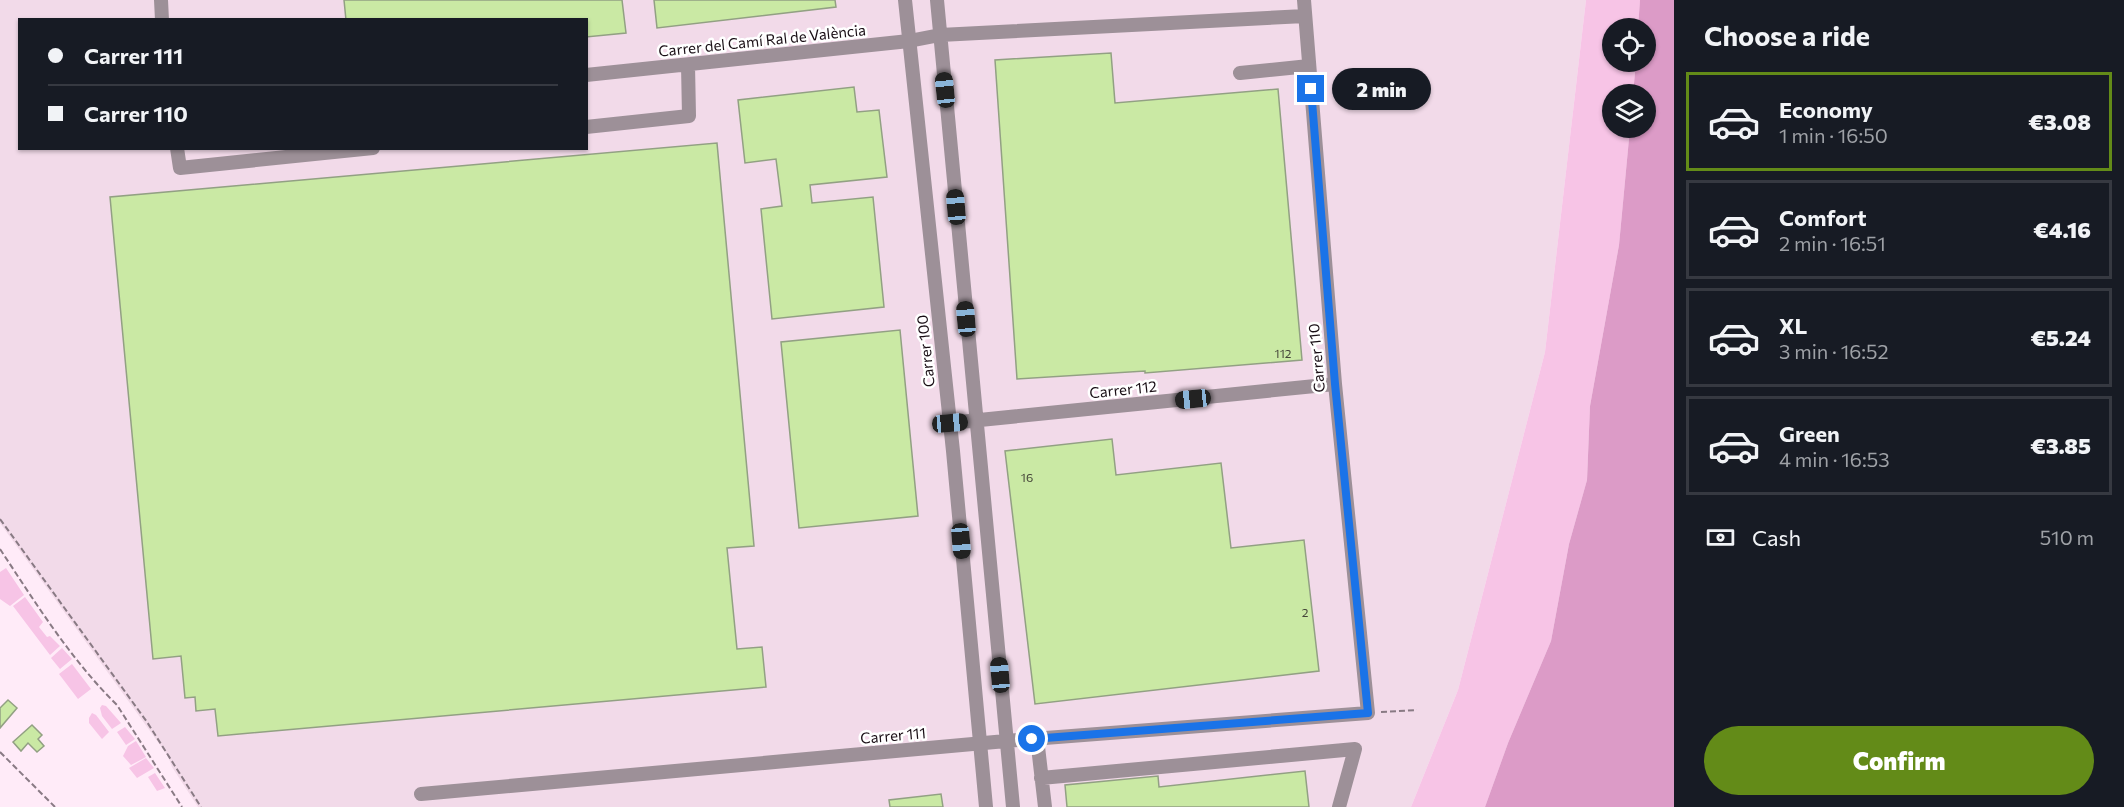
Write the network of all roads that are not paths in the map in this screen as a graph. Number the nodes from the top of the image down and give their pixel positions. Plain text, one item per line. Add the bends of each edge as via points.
1 (160, 0) edge
2 (905, 0) edge
3 (937, 0) edge
4 (1304, 0) edge
5 (1305, 16) junction
6 (162, 18) edge
7 (940, 35) junction
8 (909, 41) junction
9 (688, 65) junction
10 (1309, 66) junction
11 (1240, 73) dead end
12 (588, 75) edge
13 (588, 126) edge
14 (177, 150) edge
15 (354, 150) edge
16 (1335, 384) junction
17 (976, 421) junction
18 (950, 423) junction
19 (1368, 713) joint
20 (1037, 738) junction
21 (1006, 741) junction
22 (980, 743) junction
23 (1041, 778) junction
24 (421, 794) dead end
25 (986, 807) edge
26 (1013, 807) edge
27 (1045, 807) edge
28 (1339, 807) edge

1 - 6 street
2 - 8 street, Carrer 100
3 - 7 street
4 - 5 street, Carrer 110
5 - 7 street, Carrer del Camí Ral de València
5 - 10 street, Carrer 110
7 - 8 street, Carrer del Camí Ral de València
7 - 17 street
8 - 9 street, Carrer del Camí Ral de València
8 - 18 street, Carrer 100
9 - 12 street, Carrer del Camí Ral de València
9 - 13 street via 689,116
10 - 11 street
10 - 16 street, Carrer 110
14 - 15 street via 180,168
16 - 17 street, Carrer 112
16 - 19 street, Carrer 110
17 - 18 street, Carrer 112
17 - 21 street
18 - 22 street, Carrer 100
19 - 20 street, Carrer 111
20 - 21 street, Carrer 111
20 - 23 street
21 - 22 street, Carrer 111
21 - 26 street
22 - 24 street, Carrer 111
22 - 25 street, Carrer 100
23 - 27 street
23 - 28 street via 1355,749

